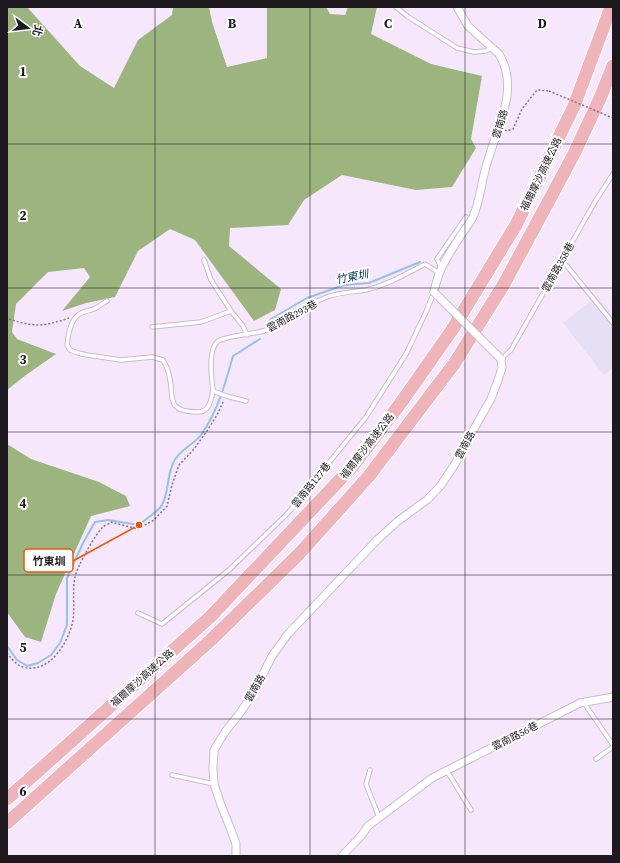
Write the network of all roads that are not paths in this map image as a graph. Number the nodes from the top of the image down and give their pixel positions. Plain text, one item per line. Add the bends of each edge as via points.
1 (396, 7) edge
2 (457, 7) edge
3 (611, 7) edge
4 (492, 47) junction
5 (613, 66) edge
6 (613, 174) edge
7 (608, 180) junction
8 (613, 183) edge
9 (466, 217) dead end
10 (204, 260) dead end
11 (562, 260) junction
12 (441, 270) junction
13 (434, 292) junction
14 (107, 301) dead end
15 (231, 311) junction
16 (613, 323) edge
17 (152, 328) dead end
18 (247, 334) junction
19 (501, 359) junction
20 (213, 391) junction
21 (246, 401) dead end
22 (138, 613) dead end
23 (613, 697) edge
24 (584, 703) junction
25 (613, 746) edge
26 (596, 759) dead end
27 (370, 770) dead end
28 (447, 771) junction
29 (172, 775) dead end
30 (214, 784) junction
31 (7, 799) edge
32 (471, 810) dead end
33 (379, 817) junction
34 (7, 823) edge
35 (236, 856) edge
36 (342, 856) edge

1 - 4 lane via 457,48 474,52 486,51
2 - 4 street, 雲南路 via 468,26
3 - 31 highway, 福爾摩沙高速公路 via 574,106 516,225 452,330 352,467 210,617
4 - 12 street, 雲南路 via 506,68 505,109 486,166 477,206
5 - 34 highway, 福爾摩沙高速公路 via 574,154 504,284 454,364 369,476 299,554 211,640
6 - 7 lane, 雲南路358巷
7 - 8 lane
7 - 11 lane, 雲南路358巷
9 - 12 lane via 437,259
10 - 15 lane via 211,280
11 - 16 lane
11 - 19 lane, 雲南路358巷 via 511,350
12 - 13 street, 雲南路
12 - 18 lane, 雲南路293巷 via 425,264 367,290 328,297 264,331
13 - 19 street, bridge
13 - 22 lane, 雲南路127巷 via 406,354 366,417 288,513 229,570 162,624
14 - 20 lane via 76,316 68,336 67,345 70,350 121,360 152,357 163,360 168,372 171,398 174,405 182,410 202,412 208,408
15 - 17 lane via 201,322
15 - 18 lane
18 - 20 lane, 雲南路293巷 via 218,341 212,350
19 - 30 street, 雲南路 via 502,368 491,399 441,485 428,499 377,540 288,634 272,656 254,692 214,750
20 - 21 lane
23 - 24 street, 雲南路56巷
24 - 25 lane
24 - 28 street, 雲南路56巷
25 - 26 lane
27 - 33 lane via 366,784
28 - 32 lane
28 - 33 street, 雲南路56巷 via 432,778
29 - 30 lane
30 - 35 street, 雲南路 via 234,837
33 - 36 street, 雲南路56巷

